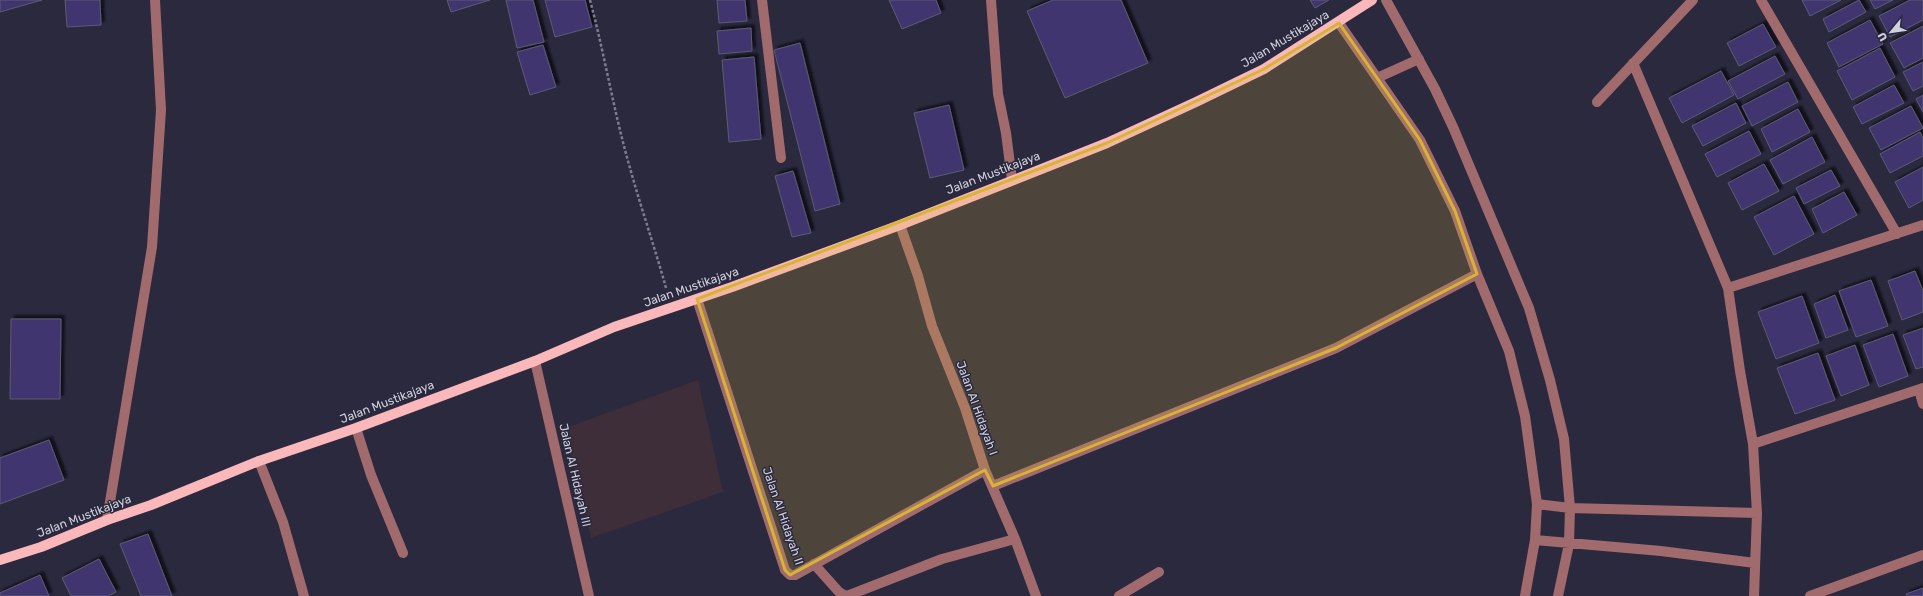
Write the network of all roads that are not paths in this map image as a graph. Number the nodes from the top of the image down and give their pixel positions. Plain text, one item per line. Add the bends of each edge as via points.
1 (155, 0) edge
2 (762, 0) edge
3 (990, 0) edge
4 (1372, 0) edge
5 (1386, 0) edge
6 (1693, 0) edge
7 (1762, 0) edge
8 (1338, 23) junction
9 (1419, 59) junction
10 (1633, 63) junction
11 (1377, 78) junction
12 (1598, 102) dead end
13 (781, 158) dead end
14 (1012, 180) junction
15 (900, 225) junction
16 (1923, 225) edge
17 (1897, 234) junction
18 (1477, 274) junction
19 (1728, 288) junction
20 (697, 299) junction
21 (535, 361) junction
22 (1921, 389) edge
23 (1923, 404) edge
24 (356, 428) junction
25 (1753, 444) junction
26 (259, 461) junction
27 (985, 470) junction
28 (993, 486) junction
29 (1537, 504) junction
30 (1570, 508) junction
31 (1756, 513) junction
32 (107, 520) junction
33 (1015, 538) junction
34 (1535, 540) junction
35 (1569, 544) junction
36 (403, 553) dead end
37 (1923, 555) edge
38 (0, 560) edge
39 (1755, 563) junction
40 (814, 564) junction
41 (1159, 572) dead end
42 (304, 596) edge
43 (589, 596) edge
44 (847, 596) edge
45 (1036, 596) edge
46 (1119, 596) edge
47 (1525, 596) edge
48 (1558, 596) edge
49 (1754, 596) edge
50 (1810, 596) edge

1 - 32 street via 161,110 152,247
2 - 13 street
3 - 14 street via 998,94
4 - 8 main road, Jalan Mustikajaya
5 - 9 street
6 - 10 street
7 - 17 street
8 - 11 street
8 - 14 main road, Jalan Mustikajaya via 1264,69 1196,102 1107,143
9 - 11 street
9 - 30 street via 1453,127 1529,308 1564,439
10 - 12 street
10 - 19 street
11 - 18 street via 1420,140 1455,211
14 - 15 main road, Jalan Mustikajaya
15 - 20 main road, Jalan Mustikajaya
15 - 27 street, Jalan Al Hidayah I via 932,326
16 - 17 street
17 - 19 street
18 - 28 street via 1336,348
18 - 29 street via 1509,351 1525,416
19 - 25 street
20 - 21 main road, Jalan Mustikajaya via 614,327
20 - 40 street, Jalan Al Hidayah II via 785,570 790,575 795,575
21 - 24 main road, Jalan Mustikajaya
21 - 43 street, Jalan Al Hidayah III
22 - 23 street
22 - 25 street
24 - 26 main road, Jalan Mustikajaya
24 - 36 street via 371,474
25 - 31 street
26 - 32 main road, Jalan Mustikajaya via 198,487
26 - 42 street via 283,522
27 - 28 street, Jalan Al Hidayah I
27 - 40 street, Jalan Al Hidayah II
28 - 33 street, Jalan Al Hidayah I
29 - 30 street
29 - 34 street
30 - 31 street
30 - 35 street
31 - 39 street
32 - 38 main road, Jalan Mustikajaya via 41,547
33 - 44 street via 942,559
33 - 45 street, Jalan Al Hidayah I
34 - 35 street
34 - 47 street
35 - 39 street via 1660,551
35 - 48 street
37 - 50 street
39 - 49 street
40 - 44 street via 839,592
41 - 46 street

